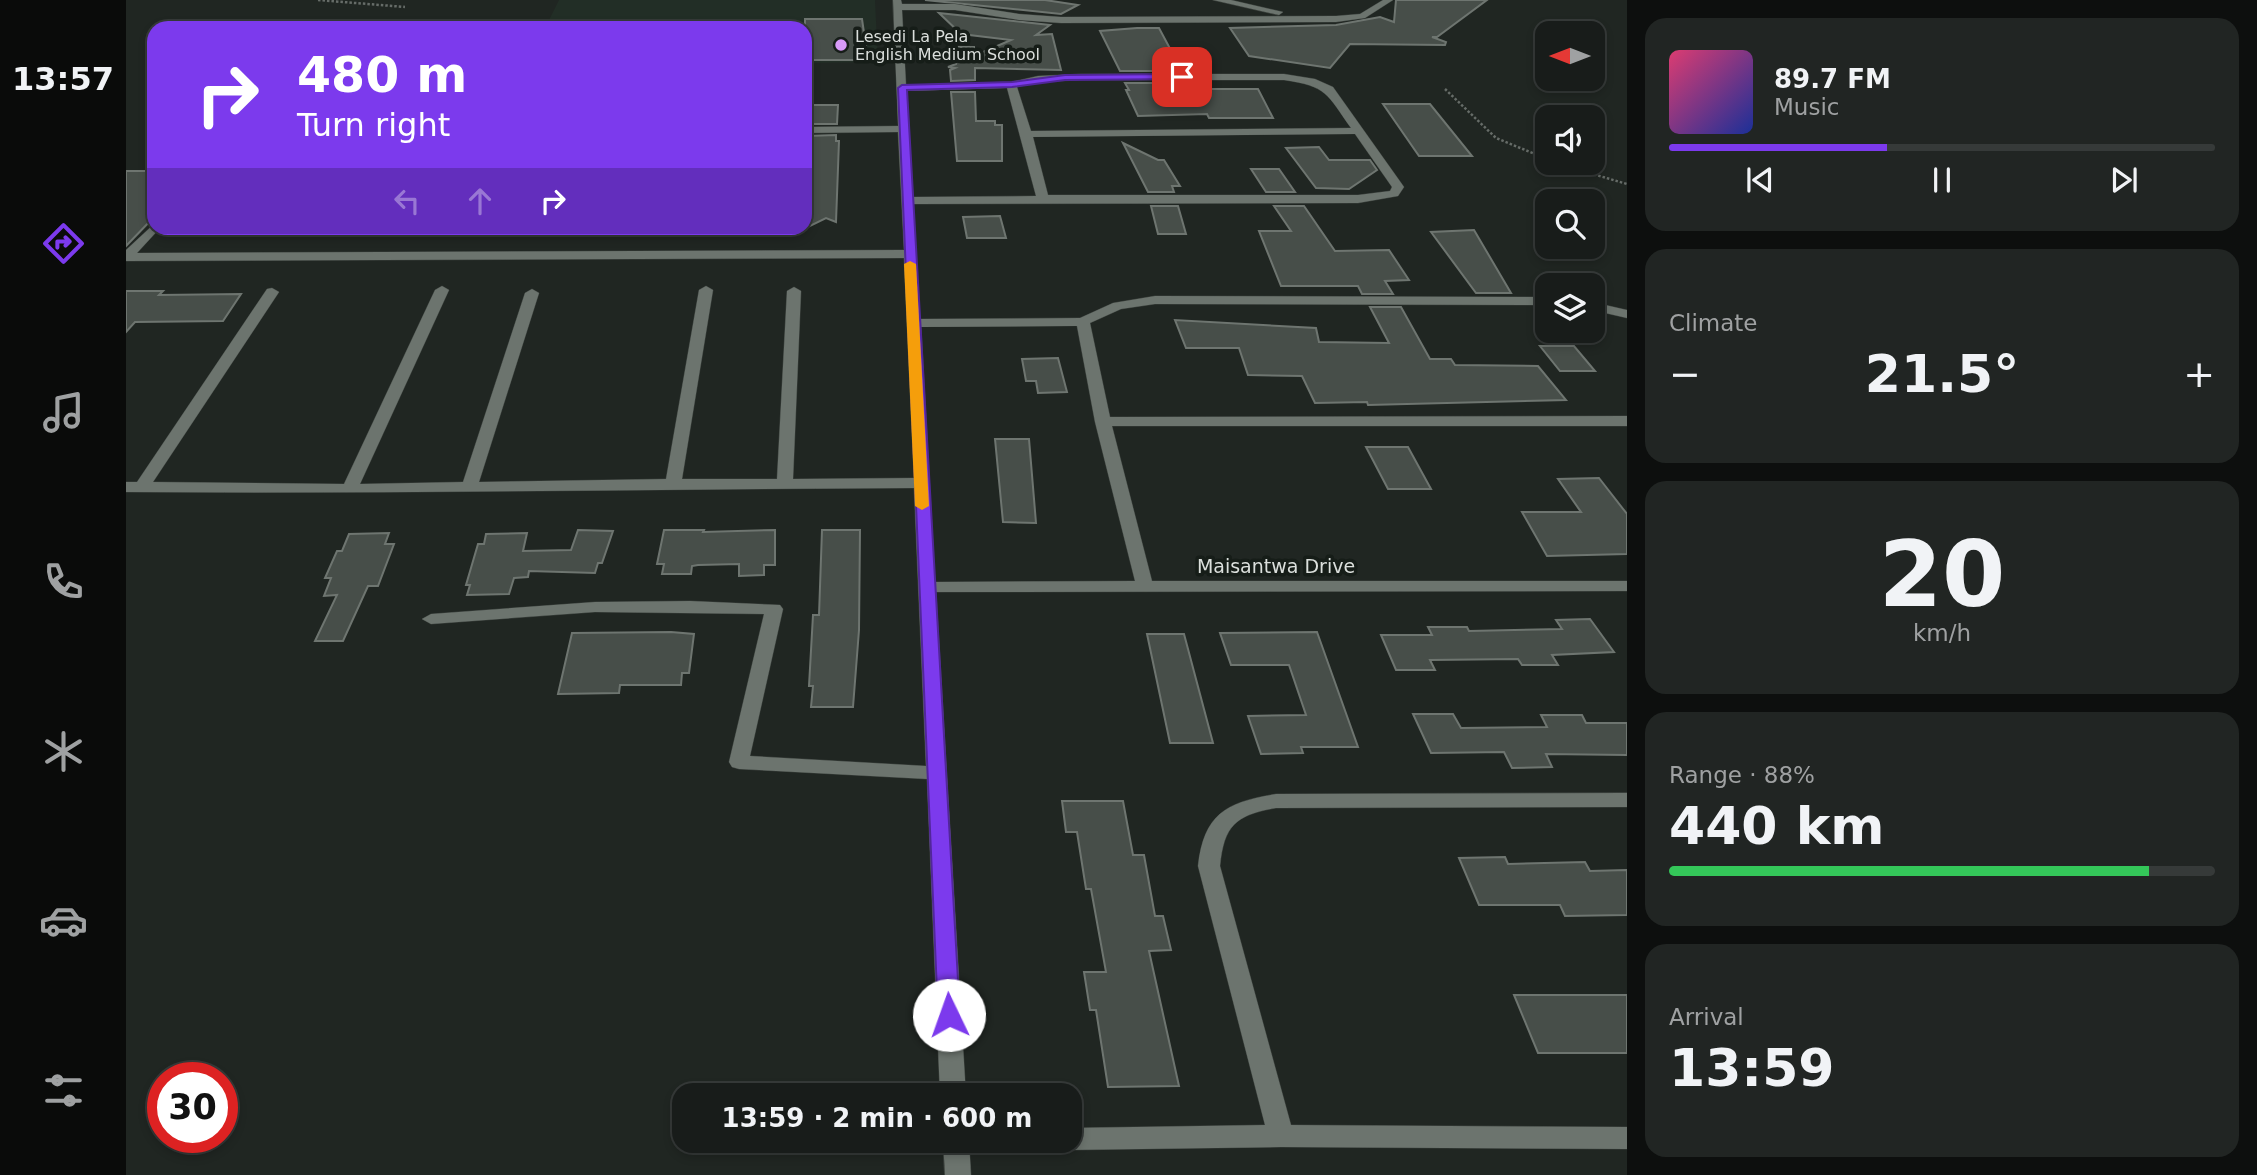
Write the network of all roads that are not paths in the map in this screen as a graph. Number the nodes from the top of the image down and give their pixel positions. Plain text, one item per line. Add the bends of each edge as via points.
1 (1217, 0) edge
2 (1390, 0) edge
3 (897, 3) edge
4 (1318, 20) junction
5 (1012, 85) junction
6 (902, 88) junction
7 (905, 129) junction
8 (812, 130) edge
9 (1358, 131) junction
10 (1027, 134) junction
11 (1043, 199) junction
12 (907, 201) junction
13 (147, 235) edge
14 (909, 254) junction
15 (126, 257) edge
16 (442, 290) dead end
17 (706, 290) dead end
18 (794, 291) dead end
19 (272, 292) dead end
20 (532, 293) dead end
21 (1535, 301) edge
22 (1605, 309) edge
23 (1627, 314) edge
24 (1083, 322) junction
25 (914, 323) junction
26 (1627, 421) edge
27 (1103, 422) junction
28 (785, 483) junction
29 (921, 483) junction
30 (673, 484) junction
31 (470, 486) junction
32 (134, 487) edge
33 (350, 489) junction
34 (1627, 586) edge
35 (926, 587) junction
36 (1145, 587) junction
37 (432, 619) dead end
38 (936, 773) junction
39 (1627, 800) edge
40 (952, 1083) edge
41 (1281, 1136) junction
42 (1627, 1138) edge
43 (1082, 1139) edge
44 (957, 1153) edge
45 (958, 1175) edge

1 - 4 street
2 - 4 street via 1362,16
3 - 4 street via 1061,20
3 - 6 street
5 - 6 street
5 - 9 street via 1081,77 1301,79 1329,89
5 - 10 street
6 - 7 street
7 - 8 street
7 - 12 street
9 - 10 street
9 - 11 street via 1398,187 1394,194 1358,199
10 - 11 street
11 - 12 street
12 - 14 street
13 - 15 street
14 - 15 street
14 - 25 street
16 - 33 street
17 - 30 street
18 - 28 street
19 - 32 street
20 - 31 street
21 - 24 street via 1155,300 1120,303
22 - 23 street
24 - 25 street
24 - 27 street
25 - 29 street
26 - 27 street
27 - 36 street
28 - 29 street
28 - 30 street
29 - 35 street
30 - 31 street
31 - 33 street
32 - 33 street
34 - 36 street, Maisantwa Drive
35 - 36 street, Maisantwa Drive
35 - 38 street
37 - 38 street via 595,607 774,609 739,762
38 - 40 street
39 - 41 street via 1276,802 1231,812 1210,842 1209,866
41 - 42 street
41 - 43 street
44 - 45 street

